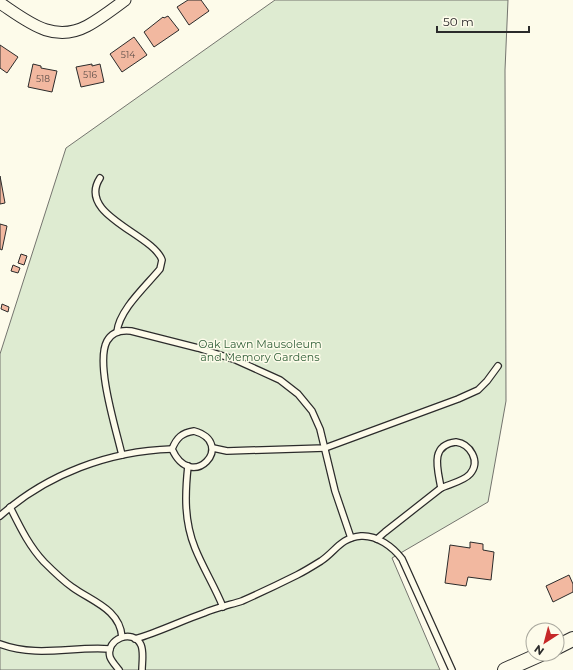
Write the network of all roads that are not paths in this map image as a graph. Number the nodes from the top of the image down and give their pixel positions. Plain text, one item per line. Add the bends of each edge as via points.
1 (125, 0) edge
2 (0, 3) edge
3 (100, 178) dead end
4 (117, 332) junction
5 (498, 366) dead end
6 (172, 448) junction
7 (213, 448) junction
8 (325, 448) junction
9 (122, 455) junction
10 (188, 466) junction
11 (441, 488) junction
12 (10, 507) junction
13 (0, 516) edge
14 (352, 538) junction
15 (377, 539) junction
16 (223, 607) junction
17 (122, 637) junction
18 (136, 639) junction
19 (0, 644) edge
20 (110, 649) junction
21 (525, 661) edge
22 (119, 670) edge
23 (142, 670) edge
24 (452, 670) edge
25 (505, 670) edge

1 - 2 street via 87,26 60,32 38,27
3 - 4 lane via 96,194 106,214 147,243 162,260 160,269 124,312
4 - 8 lane via 131,331 198,348 236,360 280,380 298,394 312,411
4 - 9 lane via 107,341 103,366
5 - 8 lane via 478,390
6 - 7 lane via 176,440 186,432 194,431 207,437
6 - 9 lane
6 - 10 lane via 176,458
7 - 8 lane via 226,451
7 - 10 lane via 211,456 204,464 196,468
8 - 14 lane via 335,491
9 - 12 lane via 59,476
10 - 16 lane via 185,503 190,532
11 - 11 lane via 471,473 474,456 463,444 447,444 439,452 437,466
11 - 15 lane
12 - 13 lane
12 - 17 lane via 23,534 43,561 71,587 110,612 119,625
14 - 15 lane via 364,536
14 - 16 lane via 298,574
15 - 24 lane via 391,547 402,559
16 - 18 lane
17 - 18 lane
17 - 20 lane via 114,642
18 - 23 lane via 142,649
19 - 20 lane via 33,652
20 - 22 lane via 111,658
21 - 25 street

